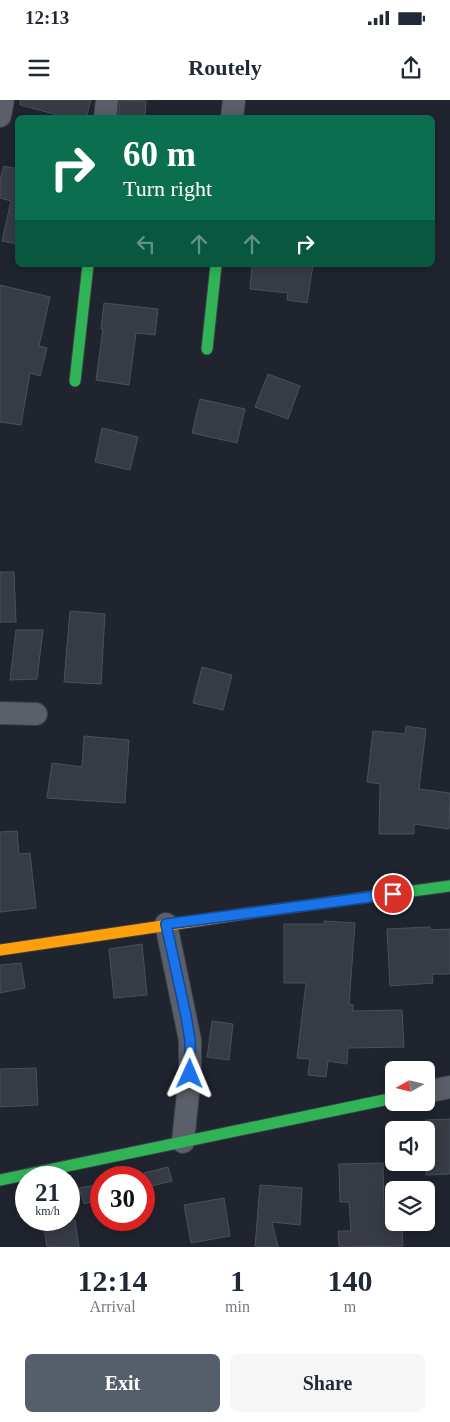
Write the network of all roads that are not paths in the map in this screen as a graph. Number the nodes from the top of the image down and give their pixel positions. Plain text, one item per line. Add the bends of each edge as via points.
1 (3, 100) edge
2 (107, 100) edge
3 (234, 100) edge
4 (105, 115) edge
5 (232, 115) edge
6 (0, 116) edge
7 (88, 267) edge
8 (216, 267) edge
9 (207, 349) dead end
10 (75, 381) dead end
11 (0, 713) edge
12 (36, 714) dead end
13 (450, 886) edge
14 (166, 924) junction
15 (0, 950) edge
16 (450, 1087) edge
17 (435, 1090) edge
18 (385, 1100) edge
19 (183, 1142) junction
20 (0, 1180) edge

1 - 6 street
2 - 4 street
3 - 5 street
7 - 10 street
8 - 9 street
11 - 12 street
13 - 14 street
14 - 15 street
14 - 19 street via 190,1040
16 - 17 street
18 - 19 street
19 - 20 street

